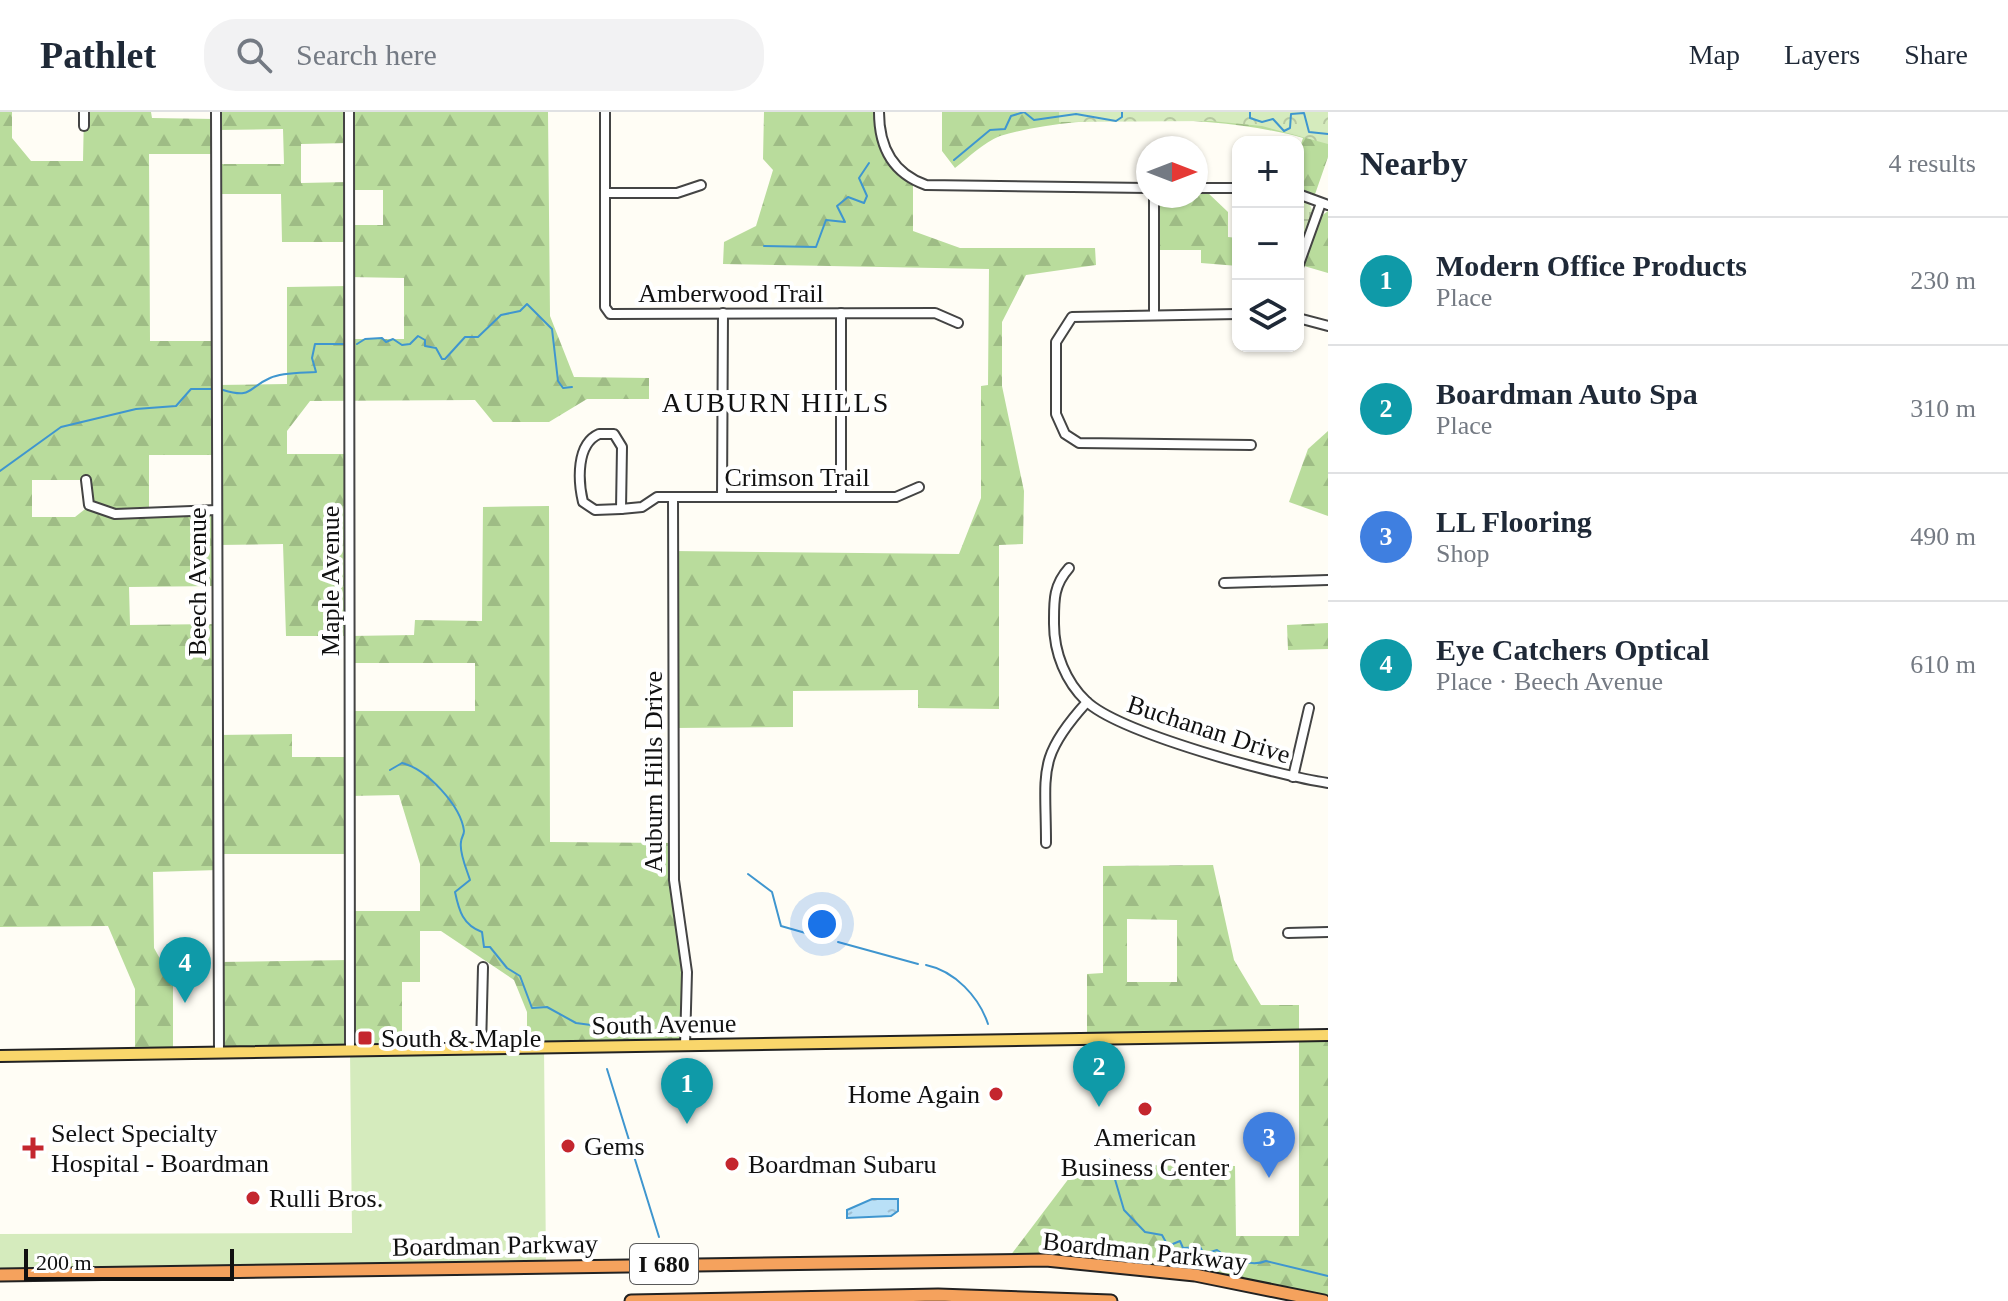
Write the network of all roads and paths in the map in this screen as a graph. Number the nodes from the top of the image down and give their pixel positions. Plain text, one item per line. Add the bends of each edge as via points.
1 (84, 112) edge
2 (216, 112) edge
3 (349, 112) edge
4 (605, 112) edge
5 (879, 112) edge
6 (84, 126) dead end
7 (701, 185) dead end
8 (1136, 188) edge
9 (1208, 188) edge
10 (1232, 188) edge
11 (605, 193) junction
12 (1304, 196) edge
13 (1324, 204) edge
14 (1154, 208) edge
15 (1304, 252) edge
16 (723, 313) junction
17 (841, 313) junction
18 (1154, 314) junction
19 (1232, 314) edge
20 (1304, 320) edge
21 (958, 323) dead end
22 (1328, 326) edge
23 (1251, 445) dead end
24 (86, 480) dead end
25 (919, 487) dead end
26 (673, 497) junction
27 (722, 497) junction
28 (841, 497) junction
29 (621, 509) junction
30 (217, 510) junction
31 (1069, 568) dead end
32 (1328, 580) edge
33 (1224, 583) dead end
34 (1087, 702) junction
35 (1309, 708) dead end
36 (1293, 777) junction
37 (1328, 783) edge
38 (1046, 843) dead end
39 (1328, 932) edge
40 (1288, 933) dead end
41 (483, 967) dead end
42 (1328, 1035) edge
43 (685, 1045) junction
44 (481, 1048) junction
45 (350, 1051) junction
46 (219, 1053) junction
47 (0, 1056) edge
48 (0, 1275) edge
49 (631, 1301) edge
50 (1111, 1301) edge
51 (1324, 1301) edge

1 - 6 street
2 - 30 street, Beech Avenue
3 - 45 street, Maple Avenue
4 - 11 street, Amberwood Trail
5 - 8 street via 890,159 926,185
7 - 11 street via 677,193
9 - 10 street
11 - 16 street, Amberwood Trail via 607,312
12 - 13 street
13 - 15 street
14 - 18 street
16 - 17 street, Amberwood Trail
16 - 27 street
17 - 21 street, Amberwood Trail via 935,313
17 - 28 street
18 - 19 street
18 - 23 street via 1080,315 1068,321 1056,342 1059,427 1073,441 1087,445
20 - 22 street
24 - 30 street via 89,505 106,512
25 - 28 street, Crimson Trail via 896,497
26 - 27 street, Crimson Trail
26 - 29 street, Crimson Trail
26 - 43 street, Auburn Hills Drive via 674,880 687,972
27 - 28 street, Crimson Trail
29 - 29 street via 590,509 582,497 585,446 604,433 616,435 622,447
30 - 46 street, Beech Avenue
31 - 34 street, Buchanan Drive via 1054,591 1055,640 1066,674
32 - 33 street
34 - 36 street, Buchanan Drive via 1122,723
34 - 38 street via 1049,753
35 - 36 street
36 - 37 street, Buchanan Drive
39 - 40 street
41 - 44 street
42 - 43 main road, South Avenue
43 - 44 main road, South Avenue
44 - 45 main road, South Avenue
45 - 46 main road, South Avenue
46 - 47 main road, South Avenue
48 - 51 highway, Boardman Parkway / I 680 via 1046,1260 1195,1275
49 - 50 highway, Boardman Parkway / I 680 via 938,1295

